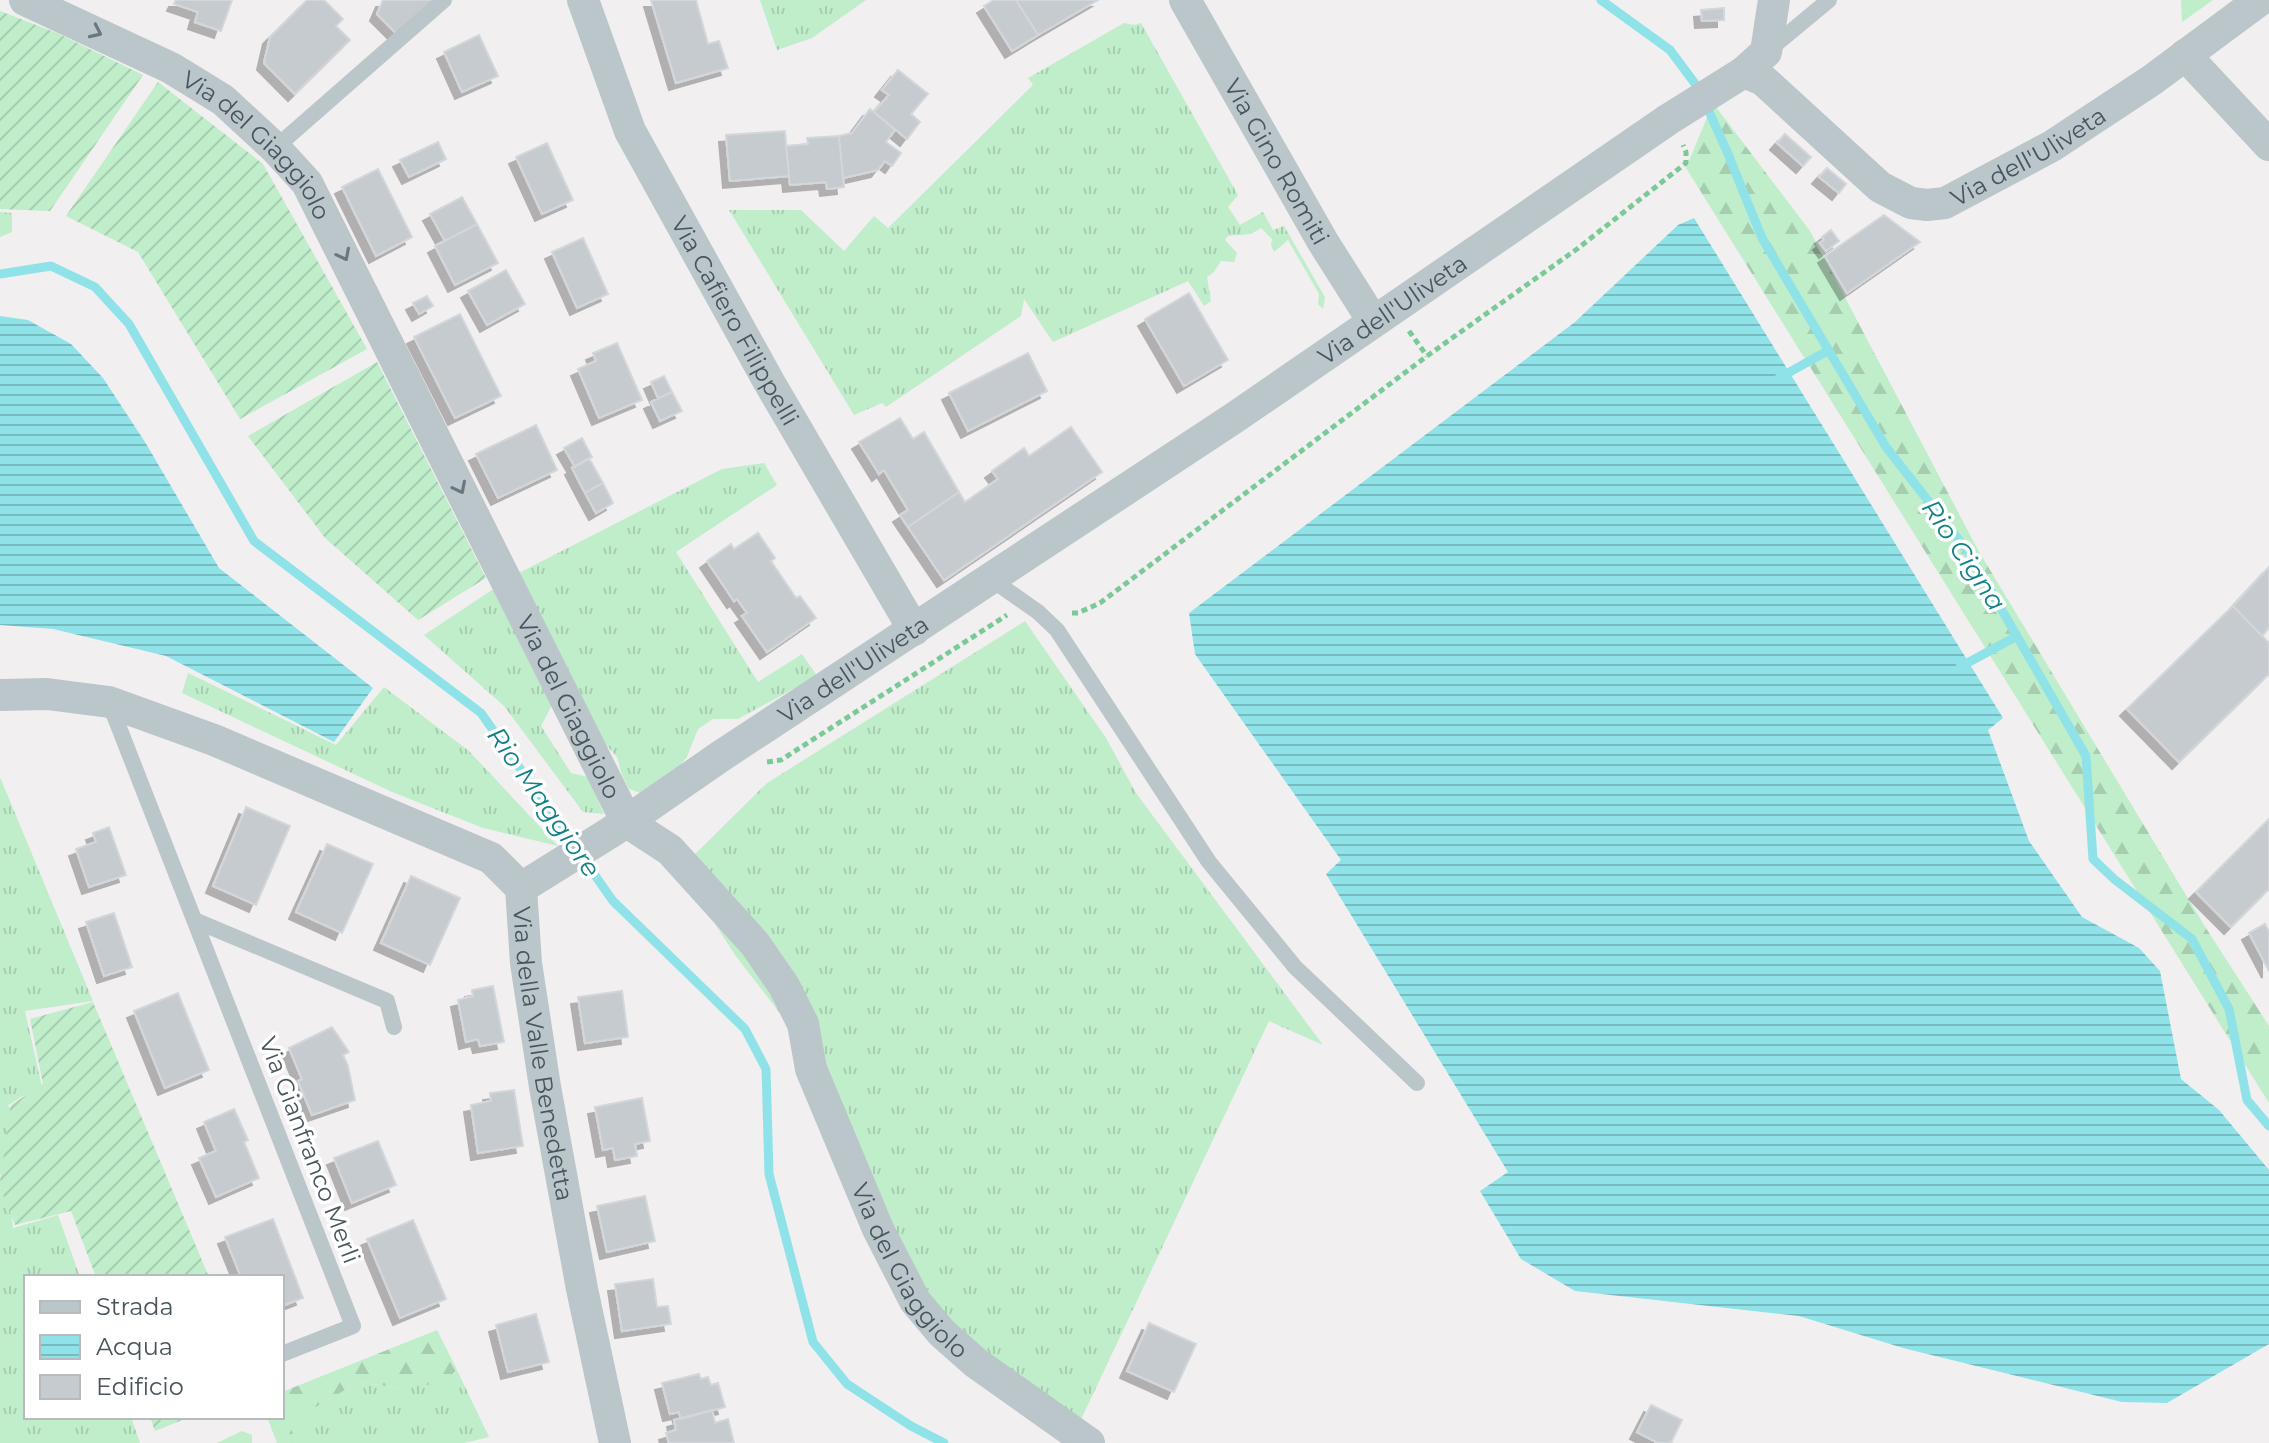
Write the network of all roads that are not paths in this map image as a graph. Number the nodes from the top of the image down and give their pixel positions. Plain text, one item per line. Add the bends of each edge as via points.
1 (444, 0) edge
2 (583, 0) edge
3 (1185, 0) edge
4 (1774, 0) edge
5 (1829, 0) edge
6 (2260, 0) edge
7 (43, 4) edge
8 (2185, 55) junction
9 (1744, 70) junction
10 (2269, 145) edge
11 (275, 148) junction
12 (1373, 321) junction
13 (991, 579) junction
14 (914, 630) junction
15 (0, 695) edge
16 (109, 702) junction
17 (617, 828) junction
18 (521, 888) junction
19 (194, 920) junction
20 (394, 1027) dead end
21 (1417, 1083) dead end
22 (284, 1353) edge
23 (615, 1443) edge
24 (1089, 1443) edge

1 - 11 lane
2 - 14 street, Via Cafiero Filippelli via 630,131
3 - 12 street, Via Gino Romiti
4 - 9 street
5 - 9 lane
6 - 8 street, Via dell'Uliveta
7 -> 11 street, Via del Giaggiolo via 223,100
8 - 9 street, Via dell'Uliveta via 2052,146 1936,205 1911,203 1880,187 1763,80
8 - 10 street
9 - 12 street, Via dell'Uliveta
11 -> 17 street, Via del Giaggiolo via 307,183
12 - 13 street, Via dell'Uliveta
13 - 14 street, Via dell'Uliveta
13 - 21 lane via 1057,630 1209,862 1295,967
14 - 17 street, Via dell'Uliveta
15 - 16 street, Via della Valle Benedetta via 47,694
16 - 18 street, Via della Valle Benedetta via 214,740 491,858
16 - 19 lane, Via Gianfranco Merli
17 - 18 street, Via dell'Uliveta
17 - 24 street, Via del Giaggiolo via 670,850 755,944 784,986 803,1024 811,1069 829,1113 915,1301 976,1363
18 - 23 street, Via della Valle Benedetta via 526,963 545,1087
19 - 20 lane via 387,1001
19 - 22 lane, Via Gianfranco Merli via 353,1326

